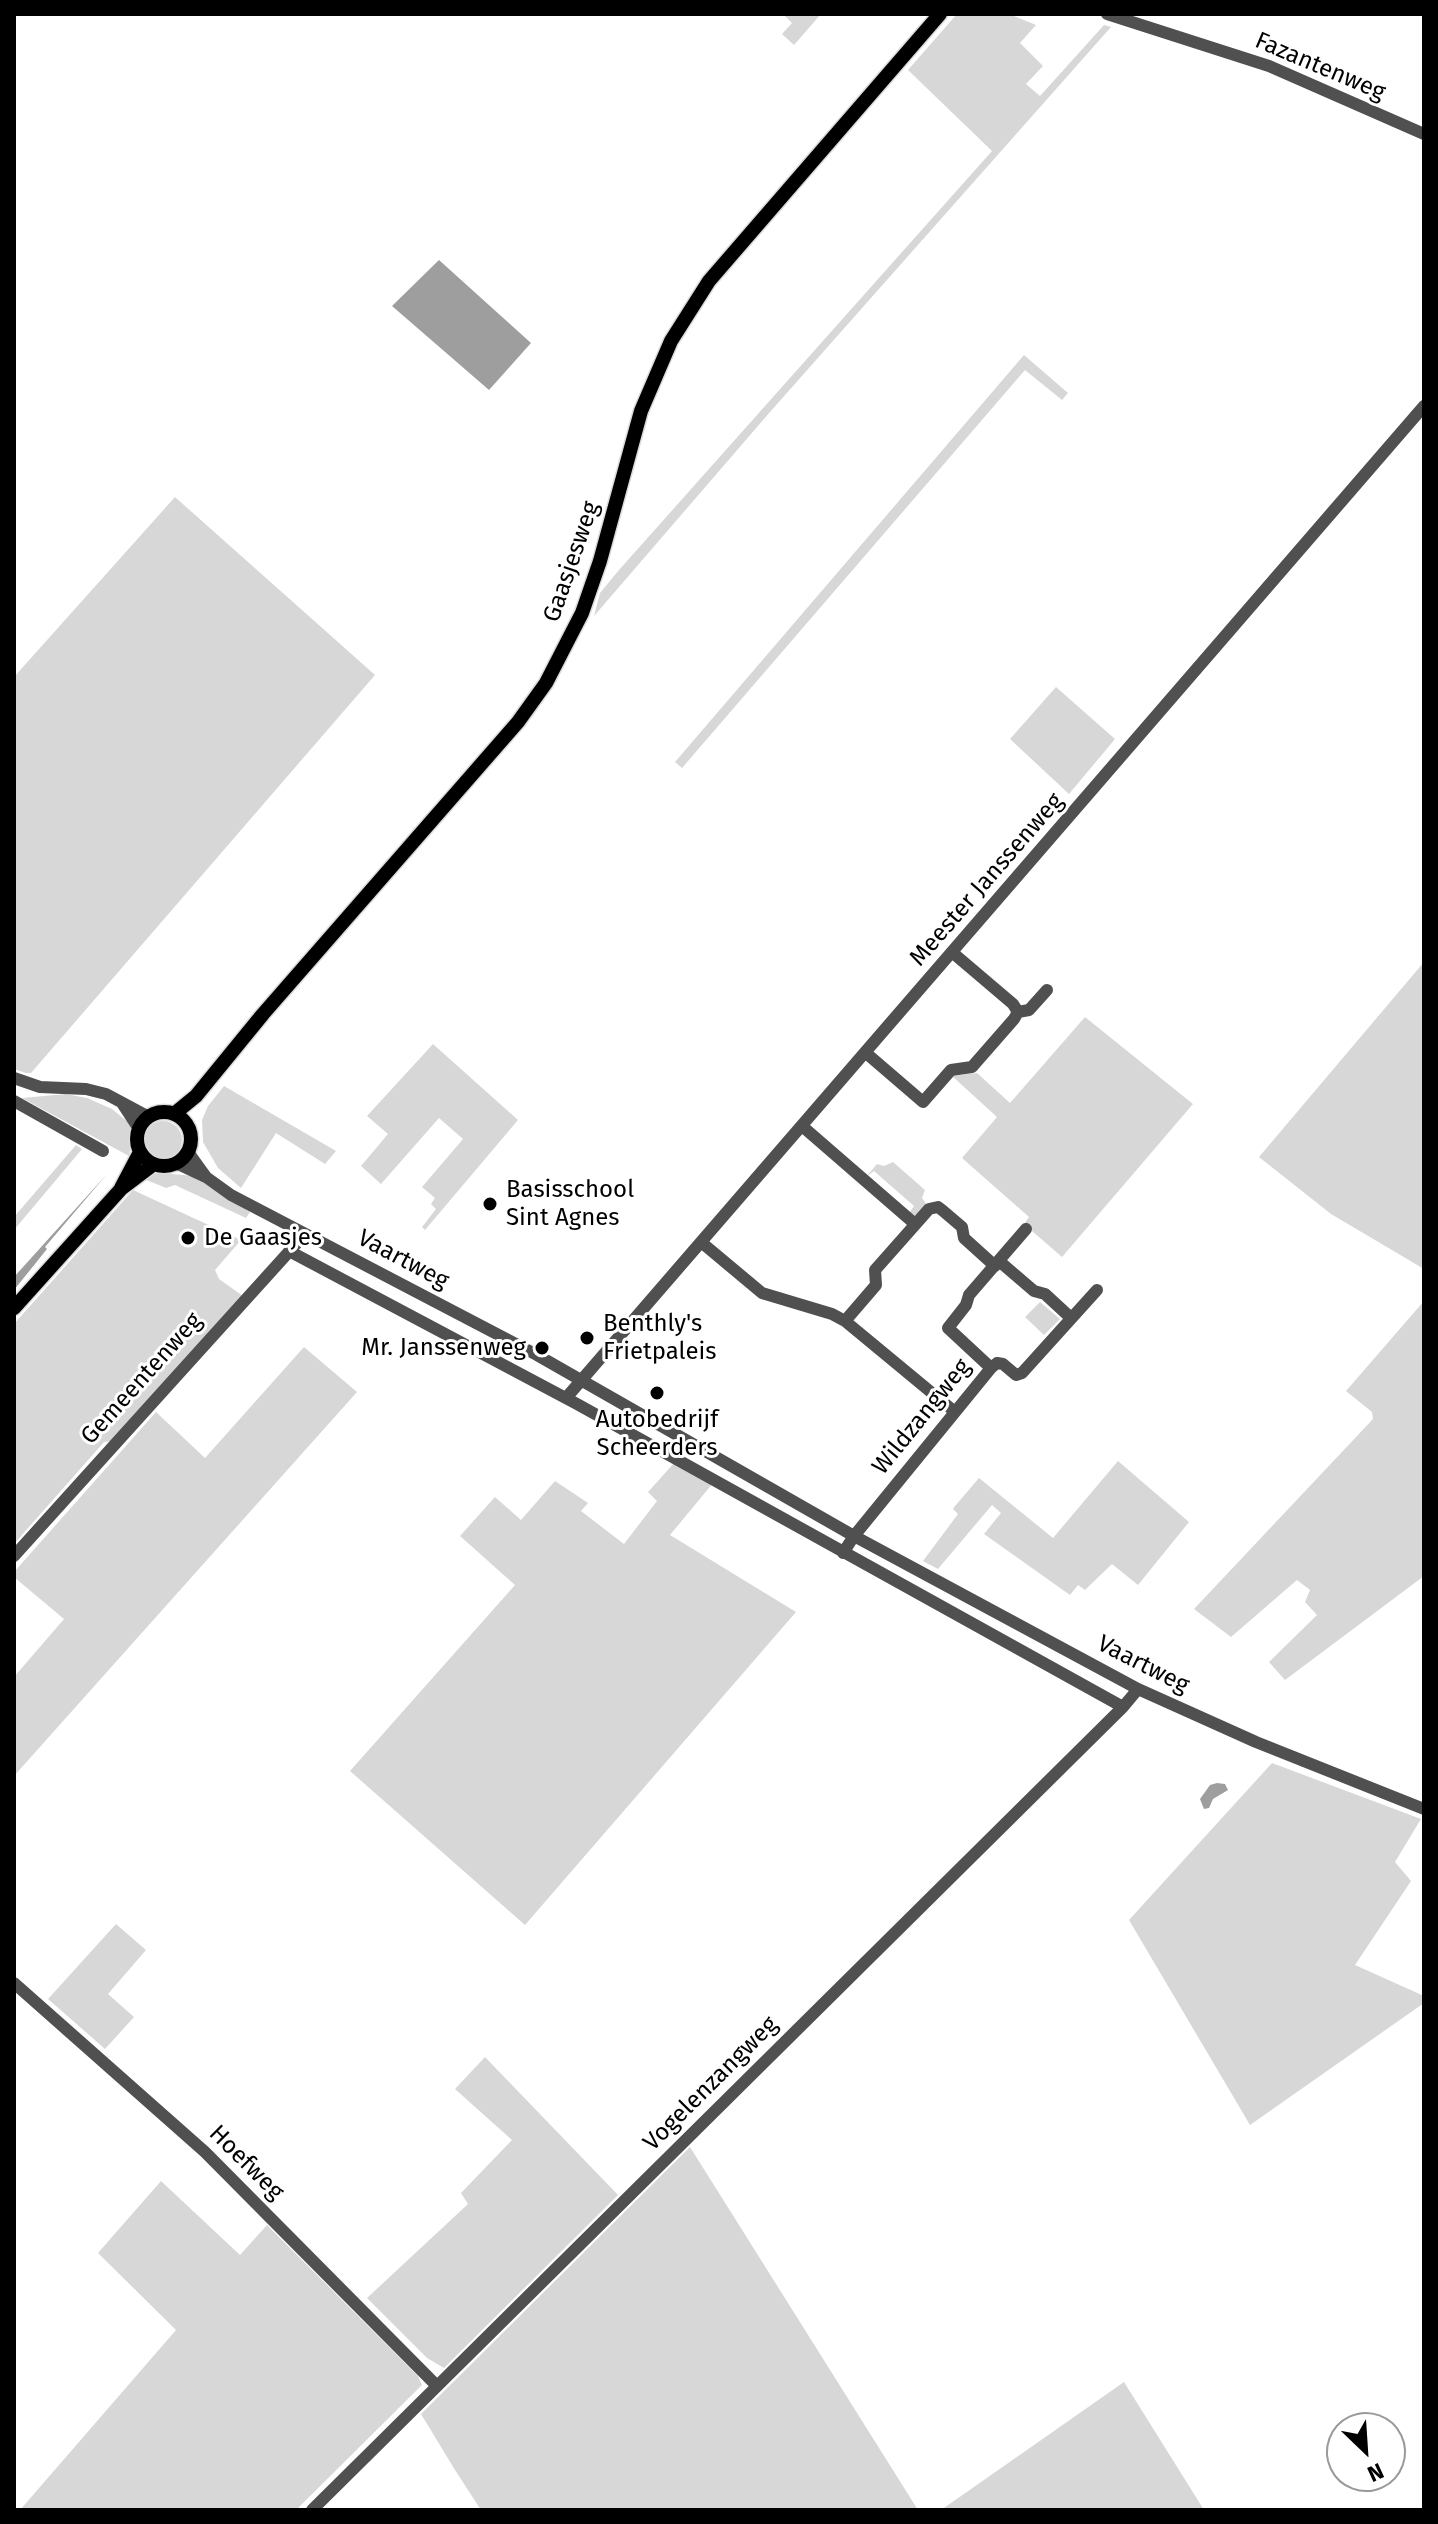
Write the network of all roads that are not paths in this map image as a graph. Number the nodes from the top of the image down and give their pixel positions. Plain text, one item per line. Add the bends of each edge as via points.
1 (940, 14) edge
2 (1107, 14) edge
3 (1424, 134) edge
4 (1424, 406) edge
5 (953, 953) junction
6 (1047, 990) dead end
7 (1018, 1012) junction
8 (866, 1053) junction
9 (14, 1078) edge
10 (196, 1096) junction
11 (14, 1101) edge
12 (122, 1103) junction
13 (174, 1114) junction
14 (149, 1117) junction
15 (187, 1124) junction
16 (802, 1126) junction
17 (139, 1129) junction
18 (103, 1151) dead end
19 (140, 1152) junction
20 (188, 1152) junction
21 (176, 1163) junction
22 (154, 1164) junction
23 (206, 1177) junction
24 (121, 1189) junction
25 (915, 1224) junction
26 (1026, 1229) dead end
27 (305, 1234) junction
28 (701, 1242) junction
29 (289, 1251) junction
30 (997, 1263) junction
31 (1097, 1290) dead end
32 (14, 1308) edge
33 (1071, 1318) junction
34 (845, 1321) junction
35 (991, 1368) junction
36 (581, 1380) junction
37 (566, 1398) junction
38 (955, 1412) junction
39 (854, 1536) junction
40 (843, 1553) junction
41 (14, 1556) edge
42 (1138, 1689) junction
43 (1123, 1707) junction
44 (1424, 1809) edge
45 (14, 1983) edge
46 (437, 2386) junction
47 (312, 2510) edge

1 - 10 main road, Gaasjesweg via 709,281 671,341 641,411 582,613 546,683
2 - 3 street, Fazantenweg via 1269,66
4 - 5 street, Meester Janssenweg
5 - 7 street
5 - 8 street, Meester Janssenweg
6 - 7 street via 1029,1010
7 - 8 street via 972,1067 951,1070 923,1102
8 - 16 street, Meester Janssenweg
9 - 12 street via 40,1087 86,1089
10 - 13 main road, Gaasjesweg
10 - 15 main road, Gaasjesweg
11 - 18 street
12 - 14 street
12 - 17 street
13 - 14 main road
13 - 15 main road
14 - 17 main road
15 - 20 main road
16 - 25 street
16 - 28 street, Meester Janssenweg
17 - 19 main road
19 - 22 main road
19 - 24 main road
20 - 21 main road
20 - 23 street, Vaartweg
21 - 22 main road
21 - 23 street, Vaartweg
22 - 24 main road
23 - 27 street, Vaartweg
24 - 32 main road
25 - 30 street via 925,1211 942,1210 962,1227 964,1238
25 - 34 street via 875,1270 876,1285
26 - 30 street
27 - 29 street, Gemeentenweg
27 - 36 street, Vaartweg
28 - 34 street via 756,1290
28 - 36 street, Meester Janssenweg
29 - 37 street, Vaartweg
29 - 41 street, Gemeentenweg
30 - 33 street
30 - 35 street via 948,1328
31 - 33 street, Wildzangweg
33 - 35 street, Wildzangweg via 1022,1373 1016,1375 997,1363
34 - 38 street
35 - 38 street, Wildzangweg
36 - 37 street
36 - 39 street, Vaartweg
37 - 40 street, Vaartweg
38 - 39 street, Wildzangweg
39 - 40 street
39 - 42 street, Vaartweg
40 - 43 street, Vaartweg
42 - 43 street, Vogelenzangweg
42 - 44 street, Vaartweg
43 - 46 street, Vogelenzangweg
45 - 46 street, Hoefweg via 205,2152
46 - 47 street, Vogelenzangweg

